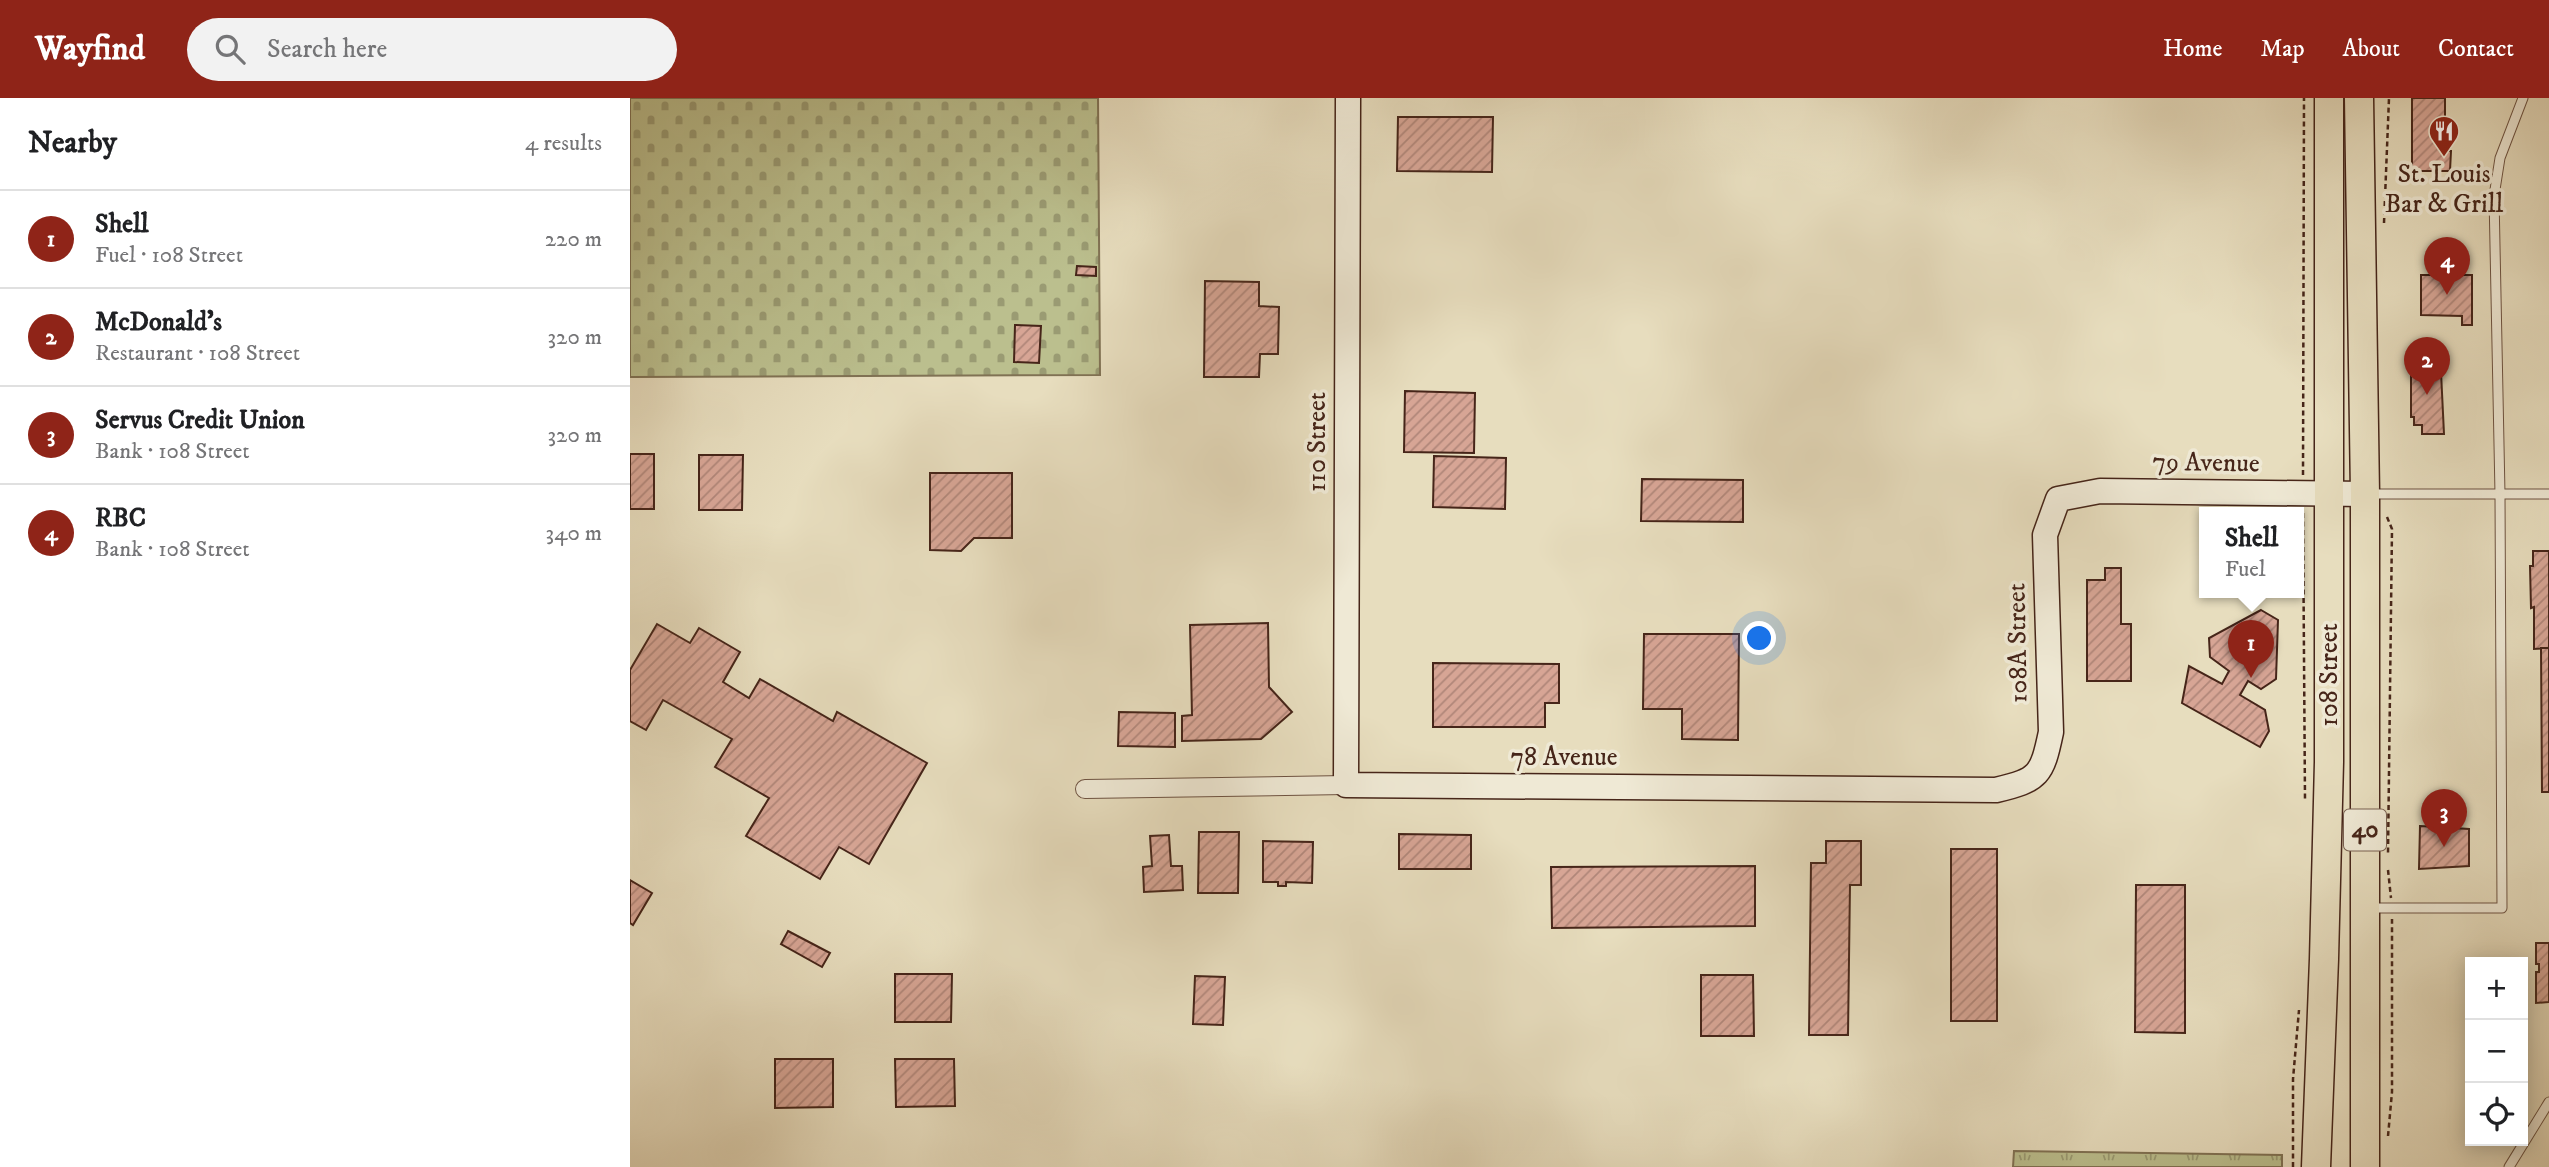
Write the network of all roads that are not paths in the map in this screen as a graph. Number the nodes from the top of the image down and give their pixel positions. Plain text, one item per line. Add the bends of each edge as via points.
1 (1348, 98) edge
2 (2329, 98) edge
3 (2360, 98) edge
4 (2523, 98) edge
5 (2316, 494) junction
6 (2365, 494) junction
7 (2500, 494) junction
8 (2549, 494) edge
9 (2054, 510) joint
10 (2037, 772) joint
11 (1346, 785) junction
12 (1085, 789) dead end
13 (2365, 908) junction
14 (2549, 1102) edge
15 (2317, 1161) edge
16 (2365, 1167) edge
17 (2509, 1167) edge

1 - 11 street, 110 Street
2 - 5 main road, 108 Street / 40
3 - 6 main road, 108 Street / 40
4 - 7 lane via 2500,158 2494,197
5 - 6 street, 79 Avenue
5 - 9 street, 79 Avenue via 2100,491 2058,499
5 - 15 main road, 108 Street / 40 via 2329,762
6 - 7 lane
6 - 13 main road, 108 Street / 40
7 - 8 lane
7 - 13 lane via 2502,908
9 - 10 street, 108A Street via 2045,535 2050,732 2045,764
10 - 11 street, 78 Avenue via 2027,782 1996,790
11 - 12 street, 78 Avenue
13 - 16 main road, 108 Street / 40
14 - 17 lane

